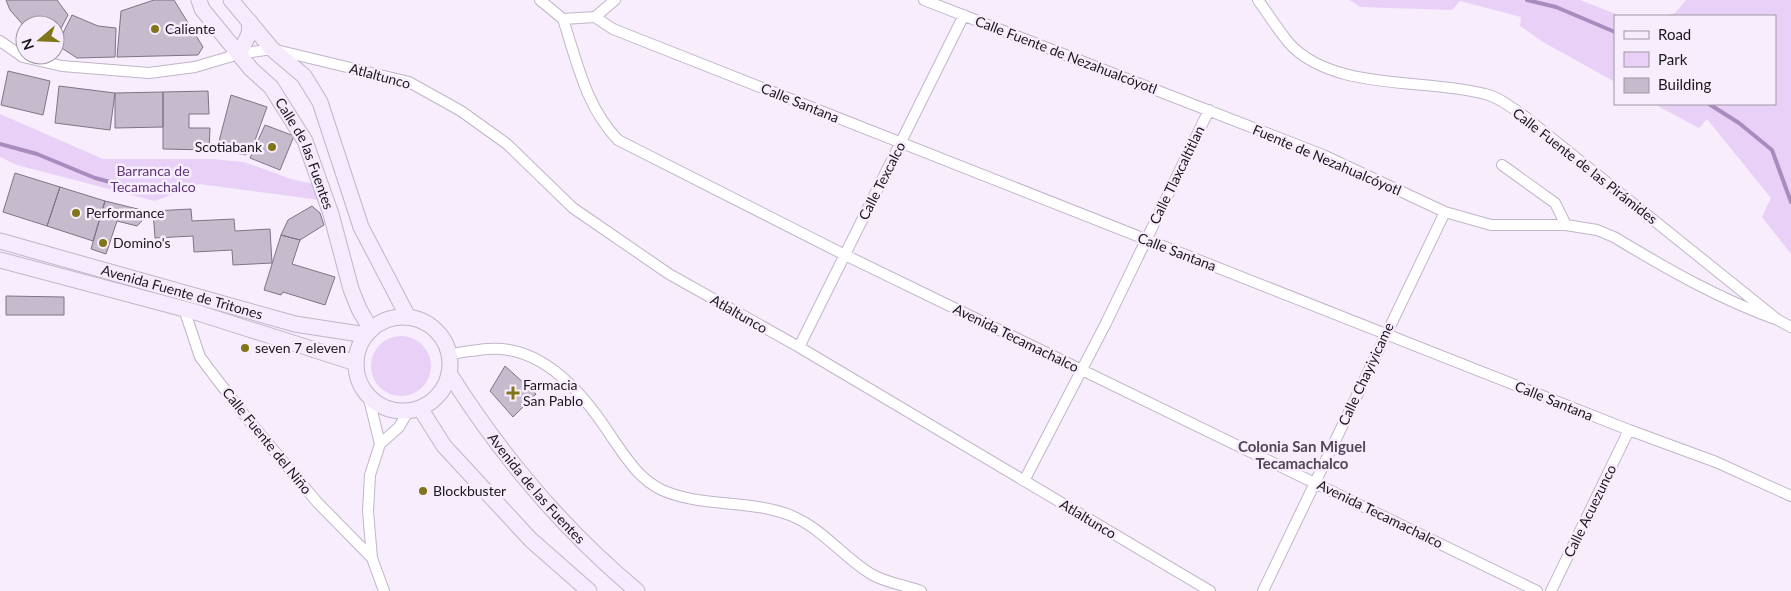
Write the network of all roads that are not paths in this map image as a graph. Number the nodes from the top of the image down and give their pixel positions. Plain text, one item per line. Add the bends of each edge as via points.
1 (199, 0) edge
2 (231, 0) edge
3 (540, 0) edge
4 (615, 0) edge
5 (924, 0) edge
6 (1258, 0) edge
7 (964, 15) junction
8 (595, 17) junction
9 (562, 19) junction
10 (250, 22) junction
11 (0, 41) edge
12 (272, 49) junction
13 (239, 54) junction
14 (1209, 110) junction
15 (901, 143) junction
16 (1502, 165) dead end
17 (1445, 212) junction
18 (1566, 224) junction
19 (1145, 240) junction
20 (0, 241) edge
21 (845, 255) junction
22 (0, 260) edge
23 (184, 309) junction
24 (408, 317) junction
25 (1778, 320) junction
26 (1791, 327) edge
27 (368, 332) junction
28 (1385, 334) junction
29 (799, 347) junction
30 (449, 354) junction
31 (356, 363) junction
32 (1082, 370) junction
33 (449, 373) junction
34 (368, 395) junction
35 (414, 409) junction
36 (1630, 430) junction
37 (380, 444) junction
38 (1024, 481) junction
39 (1315, 482) junction
40 (1791, 496) edge
41 (372, 558) junction
42 (384, 591) edge
43 (589, 591) edge
44 (638, 591) edge
45 (921, 591) edge
46 (1210, 591) edge
47 (1263, 591) edge
48 (1537, 591) edge
49 (1551, 591) edge

1 - 13 main road, Calle de las Fuentes via 202,9
2 - 10 main road, Calle de las Fuentes
3 - 9 street
4 - 8 street
5 - 7 street, Calle Fuente de Nezahualcóyotl
6 - 25 street, Calle Fuente de las Pirámides via 1290,44 1314,62 1354,76 1390,83 1468,90 1488,94 1504,102
7 - 14 street, Calle Fuente de Nezahualcóyotl
7 - 15 street, Calle Texcalco
8 - 9 street
8 - 15 street, Calle Santana via 613,29
9 - 21 street, Avenida Tecamachalco via 590,102 603,125 618,140
10 - 12 main road, Calle de las Fuentes
10 - 13 main road via 249,34
11 - 13 street via 23,57 62,66 149,73 195,67
12 - 13 street
12 - 24 main road, Calle de las Fuentes via 304,76 320,102 361,227
12 - 29 street, Atlaltunco via 410,82 507,144 572,208 669,274
13 - 27 main road, Calle de las Fuentes via 271,88 305,141
14 - 17 street, Fuente de Nezahualcóyotl via 1323,155
14 - 19 street, Calle Tlaxcaltitlan
15 - 19 street, Calle Santana
15 - 21 street, Calle Texcalco
16 - 18 street via 1555,203
17 - 18 street via 1491,224
17 - 28 street, Calle Chayiyicame
18 - 25 street via 1614,237 1714,294
19 - 28 street, Calle Santana
19 - 32 street, Calle Tlaxcaltitlan
20 - 27 main road, Avenida Fuente de Tritones via 295,324
21 - 29 street, Calle Texcalco
21 - 32 street, Avenida Tecamachalco
22 - 23 main road, Avenida Fuente de Tritones
23 - 31 main road, Avenida Fuente de Tritones
23 - 41 street, Calle Fuente del Niño via 200,357 317,502
24 - 27 main road via 388,319
24 - 30 main road via 430,325 445,342
25 - 26 street, Calle Fuente de las Pirámides
27 - 31 main road via 359,348
28 - 36 street, Calle Santana
28 - 39 street, Calle Chayiyicame
29 - 38 street, Atlaltunco
30 - 33 main road
30 - 45 street via 489,348 529,356 571,386 628,461 644,478 662,490 682,497 791,516 832,541 870,574
31 - 34 main road via 359,380
32 - 38 street, Calle Tlaxcaltitlan
32 - 39 street, Avenida Tecamachalco
33 - 35 main road via 442,390 428,404
33 - 44 main road, Avenida de las Fuentes via 499,445 550,506 584,543
34 - 35 main road via 387,407
34 - 37 street
35 - 37 street
35 - 43 main road via 531,540
36 - 40 street, Calle Santana via 1716,462
36 - 49 street, Calle Acuezunco
37 - 41 street via 370,475 368,511
38 - 46 street, Atlaltunco
39 - 47 street, Calle Chayiyicame
39 - 48 street, Avenida Tecamachalco
41 - 42 street

